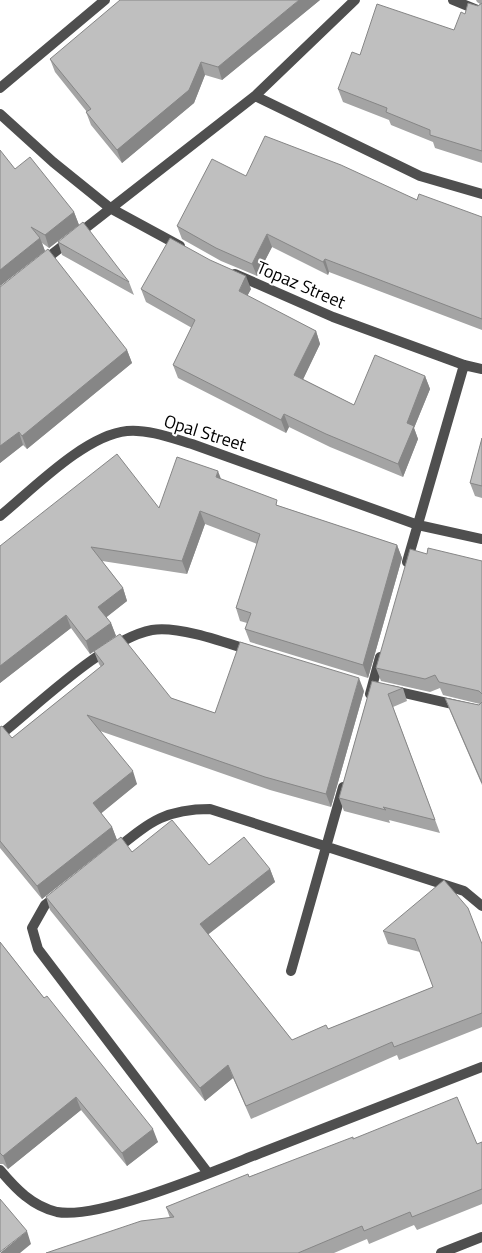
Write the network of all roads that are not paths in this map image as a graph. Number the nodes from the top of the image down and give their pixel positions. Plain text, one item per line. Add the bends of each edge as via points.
1 (105, 0) edge
2 (355, 0) edge
3 (453, 0) edge
4 (482, 12) edge
5 (0, 88) edge
6 (256, 96) junction
7 (0, 114) edge
8 (482, 194) edge
9 (110, 208) junction
10 (193, 253) edge
11 (37, 266) edge
12 (227, 271) edge
13 (464, 365) junction
14 (482, 369) edge
15 (0, 516) edge
16 (418, 525) junction
17 (482, 539) edge
18 (404, 572) edge
19 (383, 648) edge
20 (260, 653) edge
21 (368, 684) junction
22 (367, 705) edge
23 (482, 711) edge
24 (0, 735) edge
25 (345, 780) edge
26 (327, 846) junction
27 (106, 857) edge
28 (68, 887) edge
29 (482, 906) edge
30 (291, 971) dead end
31 (482, 1068) edge
32 (0, 1170) edge
33 (208, 1173) junction
34 (482, 1237) edge
35 (441, 1253) edge

1 - 5 street
2 - 6 street
3 - 4 street
6 - 8 street via 420,176
6 - 9 street
7 - 9 street
9 - 10 street
9 - 11 street
12 - 13 street, Topaz Street via 333,317
13 - 14 street, Topaz Street
13 - 16 street
15 - 16 street, Opal Street via 85,446 128,431 192,444
16 - 17 street, Opal Street
16 - 18 street
19 - 21 street
20 - 24 street via 194,633 154,630 125,638
21 - 22 street
21 - 23 street
25 - 26 street
26 - 27 street via 210,809 185,809 159,817
26 - 29 street via 464,890
26 - 30 street
28 - 33 street via 45,905 37,916 32,928 38,949
31 - 33 street
32 - 33 street via 33,1204 58,1212 120,1204
34 - 35 street

